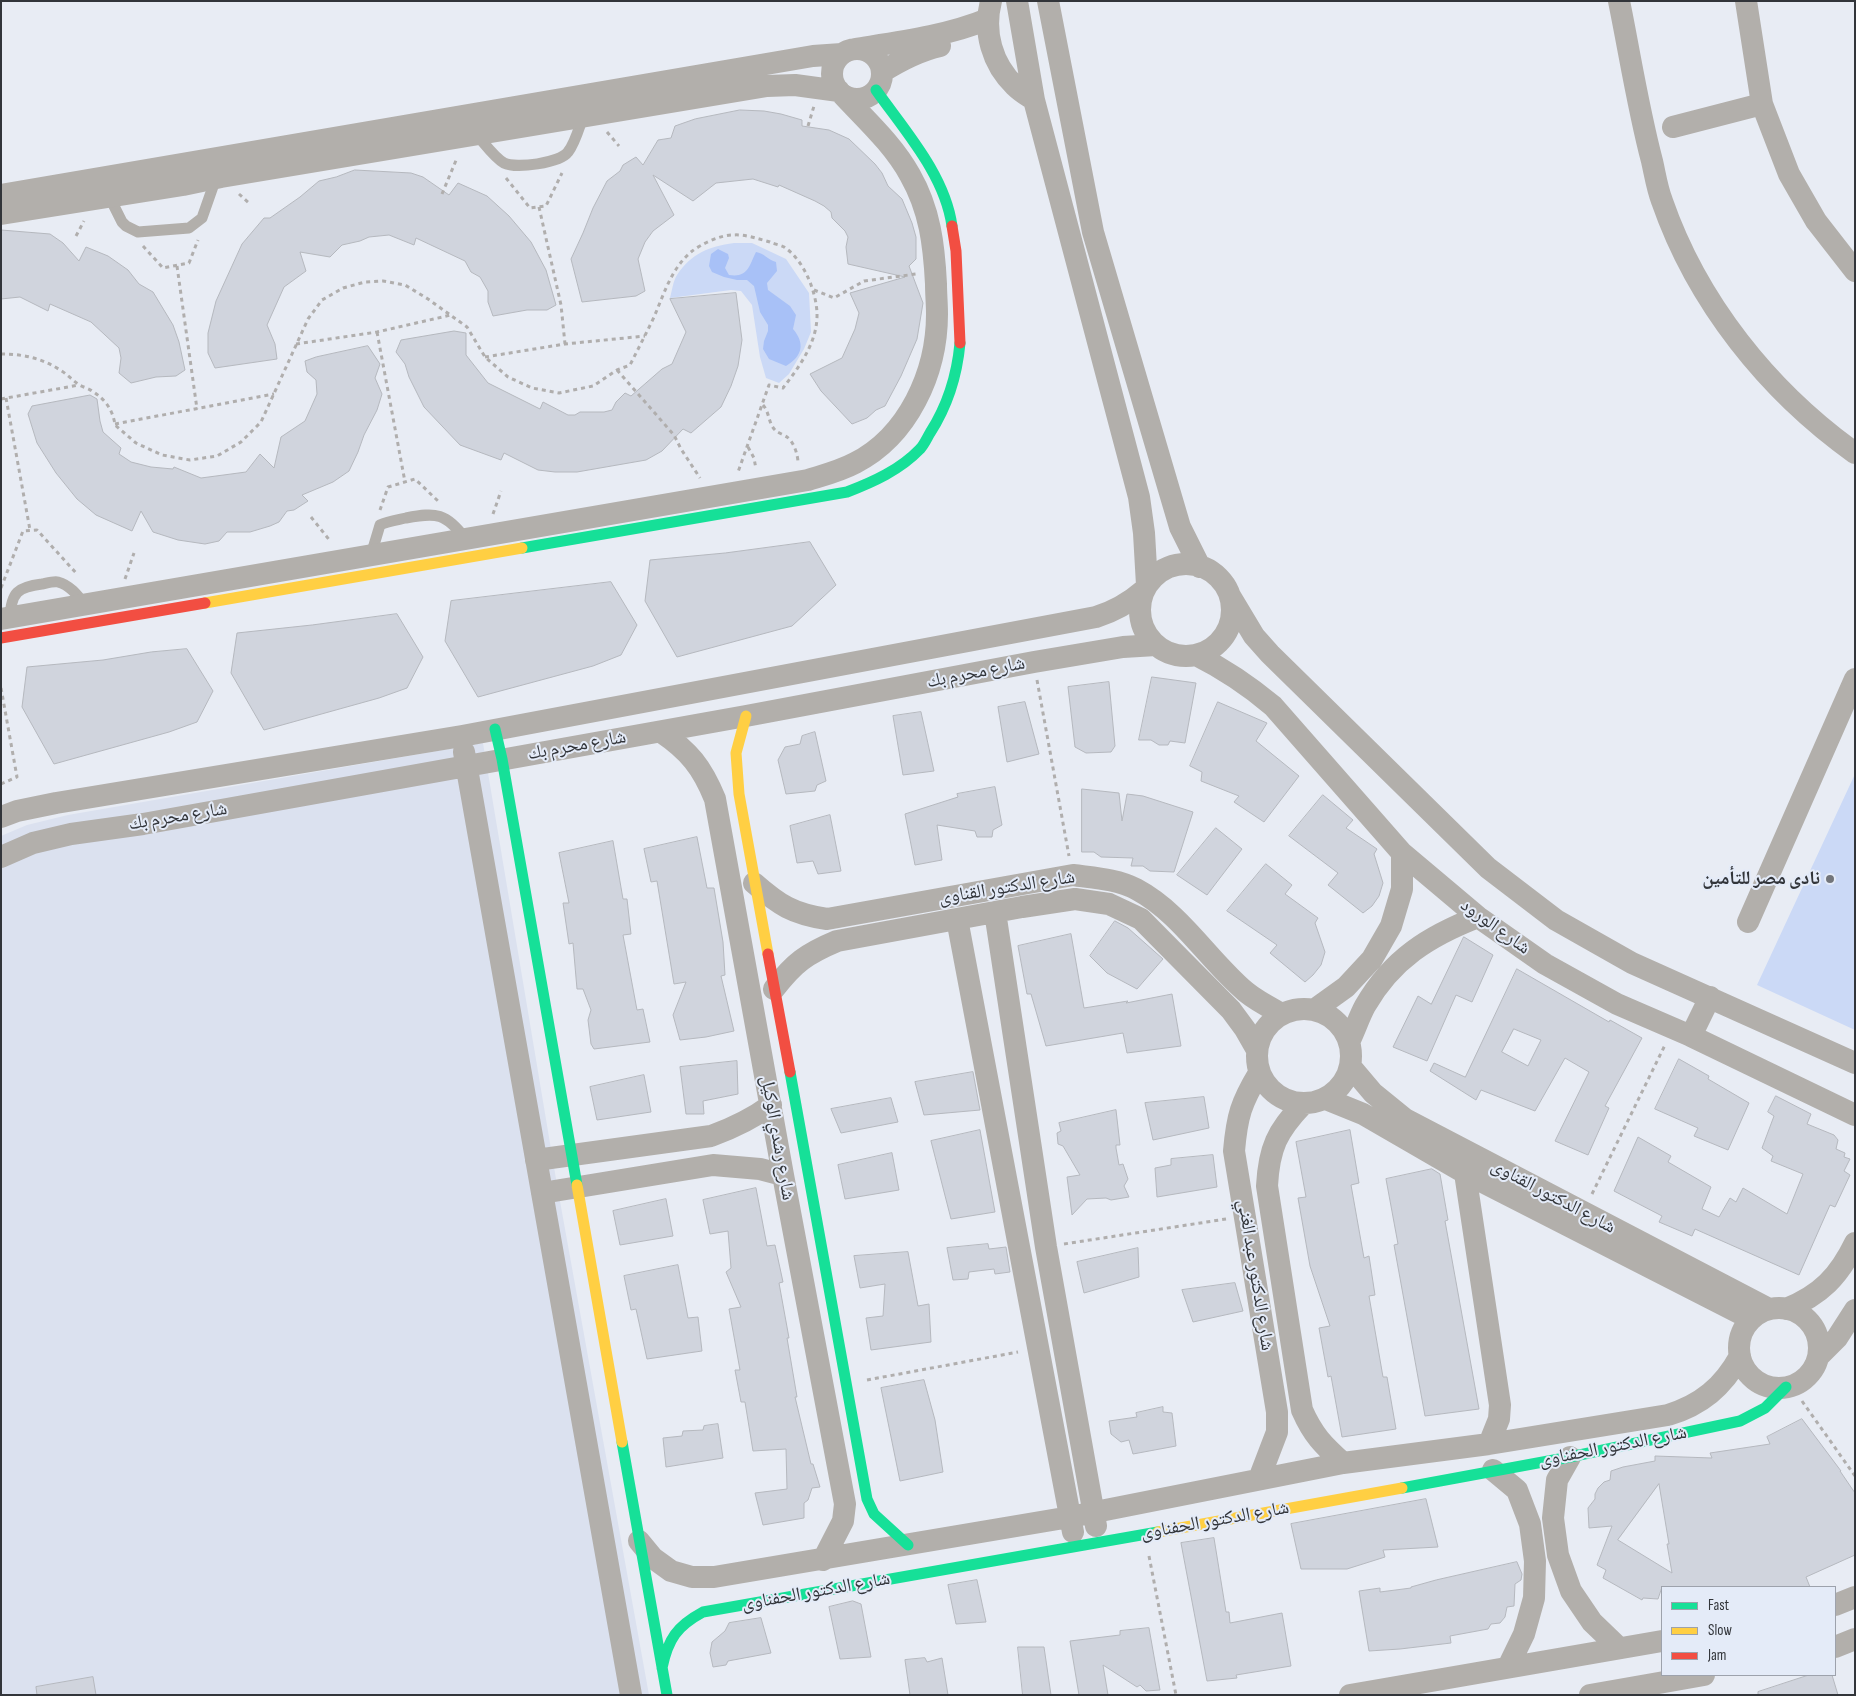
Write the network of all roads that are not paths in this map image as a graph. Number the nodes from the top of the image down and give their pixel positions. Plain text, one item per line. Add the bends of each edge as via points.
1 (1017, 1) edge
2 (1048, 1) edge
3 (1620, 1) edge
4 (1751, 6) edge
5 (990, 19) edge
6 (848, 51) junction
7 (879, 81) junction
8 (841, 92) junction
9 (1034, 100) junction
10 (1762, 104) junction
11 (583, 117) junction
12 (1672, 127) dead end
13 (472, 136) junction
14 (216, 178) junction
15 (1, 195) edge
16 (109, 196) junction
17 (1, 214) edge
18 (1855, 271) edge
19 (913, 407) junction
20 (938, 421) junction
21 (895, 431) junction
22 (920, 450) junction
23 (1855, 453) edge
24 (466, 539) junction
25 (371, 555) junction
26 (1200, 567) junction
27 (1146, 588) junction
28 (1230, 596) junction
29 (4, 625) edge
30 (1156, 645) junction
31 (1196, 655) junction
32 (1855, 679) edge
33 (746, 716) junction
34 (496, 729) junction
35 (661, 732) junction
36 (462, 736) junction
37 (502, 759) junction
38 (466, 766) junction
39 (739, 794) junction
40 (715, 798) junction
41 (1, 817) edge
42 (1402, 853) junction
43 (1, 857) edge
44 (754, 883) junction
45 (1017, 884) junction
46 (1022, 907) junction
47 (995, 912) junction
48 (1478, 918) junction
49 (957, 919) junction
50 (1748, 922) dead end
51 (774, 989) junction
52 (1710, 997) junction
53 (1314, 1010) junction
54 (1282, 1014) junction
55 (1682, 1032) junction
56 (1349, 1042) junction
57 (1257, 1050) junction
58 (1855, 1063) edge
59 (1351, 1067) junction
60 (1259, 1073) junction
61 (1326, 1099) junction
62 (1303, 1104) junction
63 (771, 1105) junction
64 (1855, 1115) edge
65 (572, 1155) junction
66 (536, 1160) junction
67 (1465, 1173) junction
68 (783, 1175) junction
69 (578, 1187) junction
70 (542, 1193) junction
71 (1855, 1243) edge
72 (1855, 1310) edge
73 (1769, 1312) junction
74 (1740, 1356) junction
75 (1818, 1357) junction
76 (1789, 1387) junction
77 (1489, 1444) junction
78 (1570, 1457) junction
79 (1343, 1463) junction
80 (1319, 1468) junction
81 (1494, 1470) junction
82 (1259, 1478) junction
83 (1326, 1502) junction
84 (1093, 1513) junction
85 (1070, 1517) junction
86 (639, 1541) junction
87 (1098, 1542) junction
88 (908, 1545) junction
89 (1076, 1546) junction
90 (822, 1560) junction
91 (714, 1577) junction
92 (1855, 1597) edge
93 (1836, 1605) edge
94 (721, 1609) junction
95 (1855, 1639) edge
96 (1661, 1641) edge
97 (1836, 1647) edge
98 (1619, 1648) junction
99 (1508, 1667) junction
100 (662, 1668) junction
101 (1697, 1682) edge
102 (1659, 1689) edge
103 (630, 1695) edge
104 (666, 1695) edge
105 (1350, 1695) edge
106 (1590, 1695) edge

1 - 9 street
2 - 26 street via 1093,232 1180,527
3 - 23 street via 1644,131 1661,199 1677,242 1702,288 1736,338 1786,394
4 - 10 street
5 - 6 street via 936,34
5 - 7 street via 976,36 920,51 900,60
5 - 9 street via 992,51 1002,71
6 - 7 street via 868,51 873,55 878,60
6 - 8 street via 835,62 832,72
6 - 15 street
7 - 8 street via 866,97 854,98
7 - 20 street via 950,209 961,338 953,386
8 - 11 street via 796,85 767,86
8 - 19 street via 910,174 926,208 934,245 937,316 933,350
9 - 27 street via 1139,497
10 - 12 street
10 - 18 street via 1789,174 1816,221
11 - 13 street
11 - 13 lane via 569,150 557,160 510,165
13 - 14 street
14 - 16 street
14 - 16 lane via 202,218 190,228 138,232 122,222
16 - 17 street
19 - 20 street
19 - 21 street
20 - 22 street
21 - 22 street via 910,437
21 - 24 street via 877,449 833,473
22 - 29 street via 873,482 846,492
24 - 25 street
24 - 25 lane via 438,515 387,521 380,525
25 - 29 street via 94,604
26 - 27 street via 1180,564 1170,567 1157,574
26 - 28 street via 1218,578
27 - 30 street via 1140,609 1141,619
27 - 34 street, شارع محرم بك via 1130,602 1096,617
28 - 31 street via 1232,607 1228,628 1216,645
28 - 52 street via 1254,636 1270,654 1488,868 1556,920 1632,963
30 - 31 street via 1175,655
30 - 33 street, شارع محرم بك via 1123,647 1034,662
31 - 42 street, شارع الورود via 1230,673 1272,706
32 - 50 street
33 - 35 street, شارع محرم بك
33 - 39 street, شارع رشدي الوكيل via 736,753
34 - 36 street, شارع محرم بك
34 - 37 street
35 - 37 street, شارع محرم بك
35 - 40 street, شارع رشدي الوكيل via 694,759
36 - 38 street
36 - 41 street, شارع محرم بك via 56,803
37 - 38 street, شارع محرم بك
37 - 65 street
38 - 43 street, شارع محرم بك via 72,834 33,844
38 - 66 street
39 - 40 street
39 - 44 street, شارع رشدي الوكيل
40 - 63 street, شارع رشدي الوكيل
42 - 48 street, شارع الورود
42 - 53 street via 1402,889 1391,926 1366,966 1346,987
44 - 45 street, شارع الدكتور القناوى via 777,903 805,916 827,919
44 - 51 street, شارع رشدي الوكيل
45 - 46 street
45 - 54 street, شارع الدكتور القناوى via 1073,875 1110,879 1135,888 1158,903 1245,991
46 - 47 street, شارع الدكتور القناوى
46 - 57 street, شارع الدكتور القناوى via 1075,899 1109,904 1141,919 1231,1010
47 - 49 street, شارع الدكتور القناوى
47 - 84 street via 1046,1247
48 - 55 street, شارع الورود via 1553,968 1617,1004
48 - 56 street via 1447,930 1414,949 1387,975 1365,1006
49 - 51 street, شارع الدكتور القناوى via 836,941 812,952 790,968
49 - 85 street
51 - 88 street, شارع رشدي الوكيل via 867,1499 874,1514
52 - 55 street
52 - 58 street
53 - 54 street via 1298,1009
53 - 56 street via 1329,1016 1342,1027
54 - 57 street via 1270,1023
55 - 64 street, شارع الورود
56 - 59 street
57 - 60 street
59 - 61 street via 1345,1081
59 - 73 street, شارع الدكتور القناوى via 1373,1093 1405,1119
60 - 62 street via 1276,1095 1289,1102
60 - 82 street, شارع الدكتور عبد الغني via 1245,1097 1236,1123 1234,1151 1277,1412 1277,1432
61 - 62 street
61 - 67 street, شارع الدكتور القناوى via 1364,1114
62 - 79 street, شارع الدكتور عبد الغني via 1275,1141 1268,1163 1267,1186 1302,1410 1311,1430
63 - 65 street via 732,1129 711,1136
63 - 68 street, شارع رشدي الوكيل
65 - 66 street
65 - 69 street
66 - 70 street
67 - 73 street, شارع الدكتور القناوى
67 - 77 street via 1500,1405 1499,1419
68 - 69 street via 752,1168 712,1165
68 - 90 street, شارع رشدي الوكيل via 845,1504 843,1521
69 - 70 street
69 - 86 street
70 - 103 street
71 - 73 street via 1845,1262 1823,1288 1799,1304
72 - 75 street
73 - 74 street via 1741,1336
73 - 75 street via 1795,1311 1810,1322 1818,1339
74 - 76 street via 1757,1381 1776,1388
74 - 77 street, شارع الدكتور الحفناوى via 1716,1389 1681,1411
75 - 76 street via 1809,1375
76 - 78 street, شارع الدكتور الحفناوى via 1763,1411 1740,1422
77 - 79 street, شارع الدكتور الحفناوى
78 - 81 street, شارع الدكتور الحفناوى
78 - 98 street via 1557,1480 1553,1518 1558,1555 1571,1591 1592,1622
79 - 80 street, شارع الدكتور الحفناوى
80 - 82 street, شارع الدكتور الحفناوى
80 - 83 street
81 - 83 street, شارع الدكتور الحفناوى
81 - 99 street via 1517,1490 1530,1524 1535,1561 1534,1598 1524,1634
82 - 84 street, شارع الدكتور الحفناوى
83 - 87 street, شارع الدكتور الحفناوى
84 - 85 street, شارع الدكتور الحفناوى
84 - 87 street
85 - 88 street, شارع الدكتور الحفناوى
85 - 89 street
86 - 91 street, شارع الدكتور الحفناوى via 653,1558 671,1571 692,1577
86 - 100 street
87 - 89 street, شارع الدكتور الحفناوى
88 - 90 street, شارع الدكتور الحفناوى
89 - 94 street, شارع الدكتور الحفناوى
90 - 91 street, شارع الدكتور الحفناوى
91 - 94 street
92 - 93 street
94 - 100 street, شارع الدكتور الحفناوى via 703,1612 686,1621 665,1650
95 - 97 street
96 - 98 street
98 - 99 street
99 - 105 street
100 - 104 street
101 - 102 street
102 - 106 street

